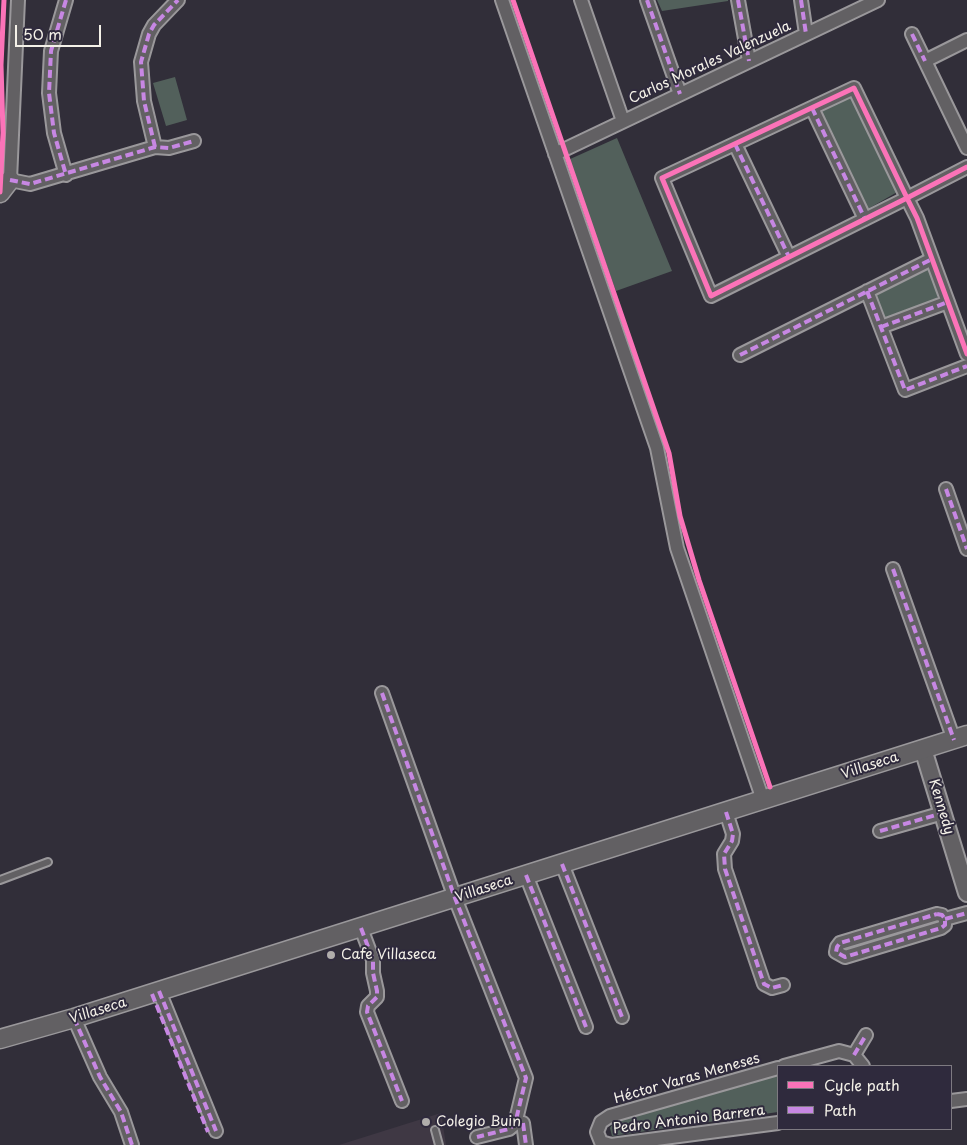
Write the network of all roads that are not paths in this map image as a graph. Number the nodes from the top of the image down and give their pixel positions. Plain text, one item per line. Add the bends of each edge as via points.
1 (18, 0) edge
2 (66, 0) edge
3 (178, 0) edge
4 (502, 0) edge
5 (581, 0) edge
6 (647, 0) edge
7 (738, 0) edge
8 (801, 0) edge
9 (878, 0) edge
10 (806, 34) junction
11 (912, 34) dead end
12 (967, 40) edge
13 (749, 61) junction
14 (926, 61) junction
15 (680, 94) junction
16 (812, 108) junction
17 (623, 121) junction
18 (194, 141) dead end
19 (735, 144) junction
20 (155, 147) junction
21 (967, 148) edge
22 (554, 154) junction
23 (967, 167) edge
24 (66, 174) junction
25 (5, 187) edge
26 (907, 198) junction
27 (865, 219) junction
28 (789, 257) junction
29 (932, 259) junction
30 (867, 292) junction
31 (948, 302) junction
32 (881, 327) junction
33 (967, 354) edge
34 (740, 355) dead end
35 (967, 366) edge
36 (946, 489) dead end
37 (967, 549) edge
38 (893, 569) dead end
39 (382, 693) dead end
40 (960, 738) edge
41 (923, 749) junction
42 (763, 800) junction
43 (726, 812) junction
44 (943, 813) junction
45 (880, 831) dead end
46 (48, 862) dead end
47 (562, 864) junction
48 (526, 875) junction
49 (0, 880) edge
50 (967, 893) edge
51 (455, 898) junction
52 (967, 913) edge
53 (945, 920) junction
54 (361, 928) junction
55 (885, 930) junction
56 (889, 944) junction
57 (783, 985) dead end
58 (155, 993) junction
59 (74, 1018) junction
60 (622, 1018) dead end
61 (586, 1027) dead end
62 (866, 1035) dead end
63 (0, 1040) edge
64 (854, 1055) junction
65 (788, 1065) edge
66 (862, 1065) edge
67 (777, 1068) edge
68 (967, 1099) edge
69 (402, 1101) dead end
70 (952, 1101) edge
71 (523, 1123) dead end
72 (777, 1123) edge
73 (435, 1130) dead end
74 (212, 1132) dead end
75 (478, 1138) dead end
76 (604, 1144) edge
77 (132, 1145) edge
78 (439, 1145) edge
79 (526, 1145) edge

1 - 25 street
2 - 24 street via 51,51 49,93 54,133
3 - 20 street via 154,25 142,62 144,101
4 - 22 street
5 - 17 street
6 - 15 street
7 - 13 street
8 - 10 street
9 - 10 street, Carlos Morales Valenzuela
10 - 13 street, Carlos Morales Valenzuela
11 - 14 street
12 - 14 street
13 - 15 street, Carlos Morales Valenzuela
14 - 21 street
15 - 17 street, Carlos Morales Valenzuela
16 - 19 street
16 - 26 street via 854,88
16 - 27 street
17 - 22 street, Carlos Morales Valenzuela
18 - 20 street via 169,148
19 - 28 street
19 - 28 street via 662,178 711,296
20 - 24 street
22 - 42 street via 657,448 678,548
23 - 26 street
24 - 25 street
26 - 27 street
26 - 29 street
27 - 28 street
29 - 30 street
29 - 31 street
30 - 32 street
30 - 34 street
31 - 32 street
31 - 33 street
32 - 35 street via 905,390
36 - 37 street
38 - 40 street
39 - 51 street
40 - 41 main road, Villaseca
41 - 42 main road, Villaseca
41 - 44 street, Kennedy
42 - 43 main road, Villaseca
43 - 47 main road, Villaseca
43 - 57 street via 733,834 724,854 724,869 763,982 769,988
44 - 45 street
44 - 50 street, Kennedy
46 - 49 lane
47 - 48 main road, Villaseca
47 - 60 street
48 - 51 main road, Villaseca
48 - 61 street
51 - 54 main road, Villaseca
51 - 75 street via 526,1078 515,1124 509,1129
52 - 53 street
53 - 55 street via 937,914
53 - 56 street via 945,925 940,928
54 - 58 main road, Villaseca
54 - 69 street via 373,960 377,992 367,1012
55 - 56 street
55 - 56 street via 840,943 836,952 845,957
58 - 59 main road, Villaseca
58 - 74 street
59 - 63 main road, Villaseca
59 - 77 street via 100,1077 121,1112
62 - 64 street
64 - 65 street via 839,1051
64 - 66 street
67 - 76 street, Héctor Varas Meneses via 606,1118 597,1132
68 - 70 street
71 - 79 street
72 - 76 street, Pedro Antonio Barrera
73 - 78 lane

